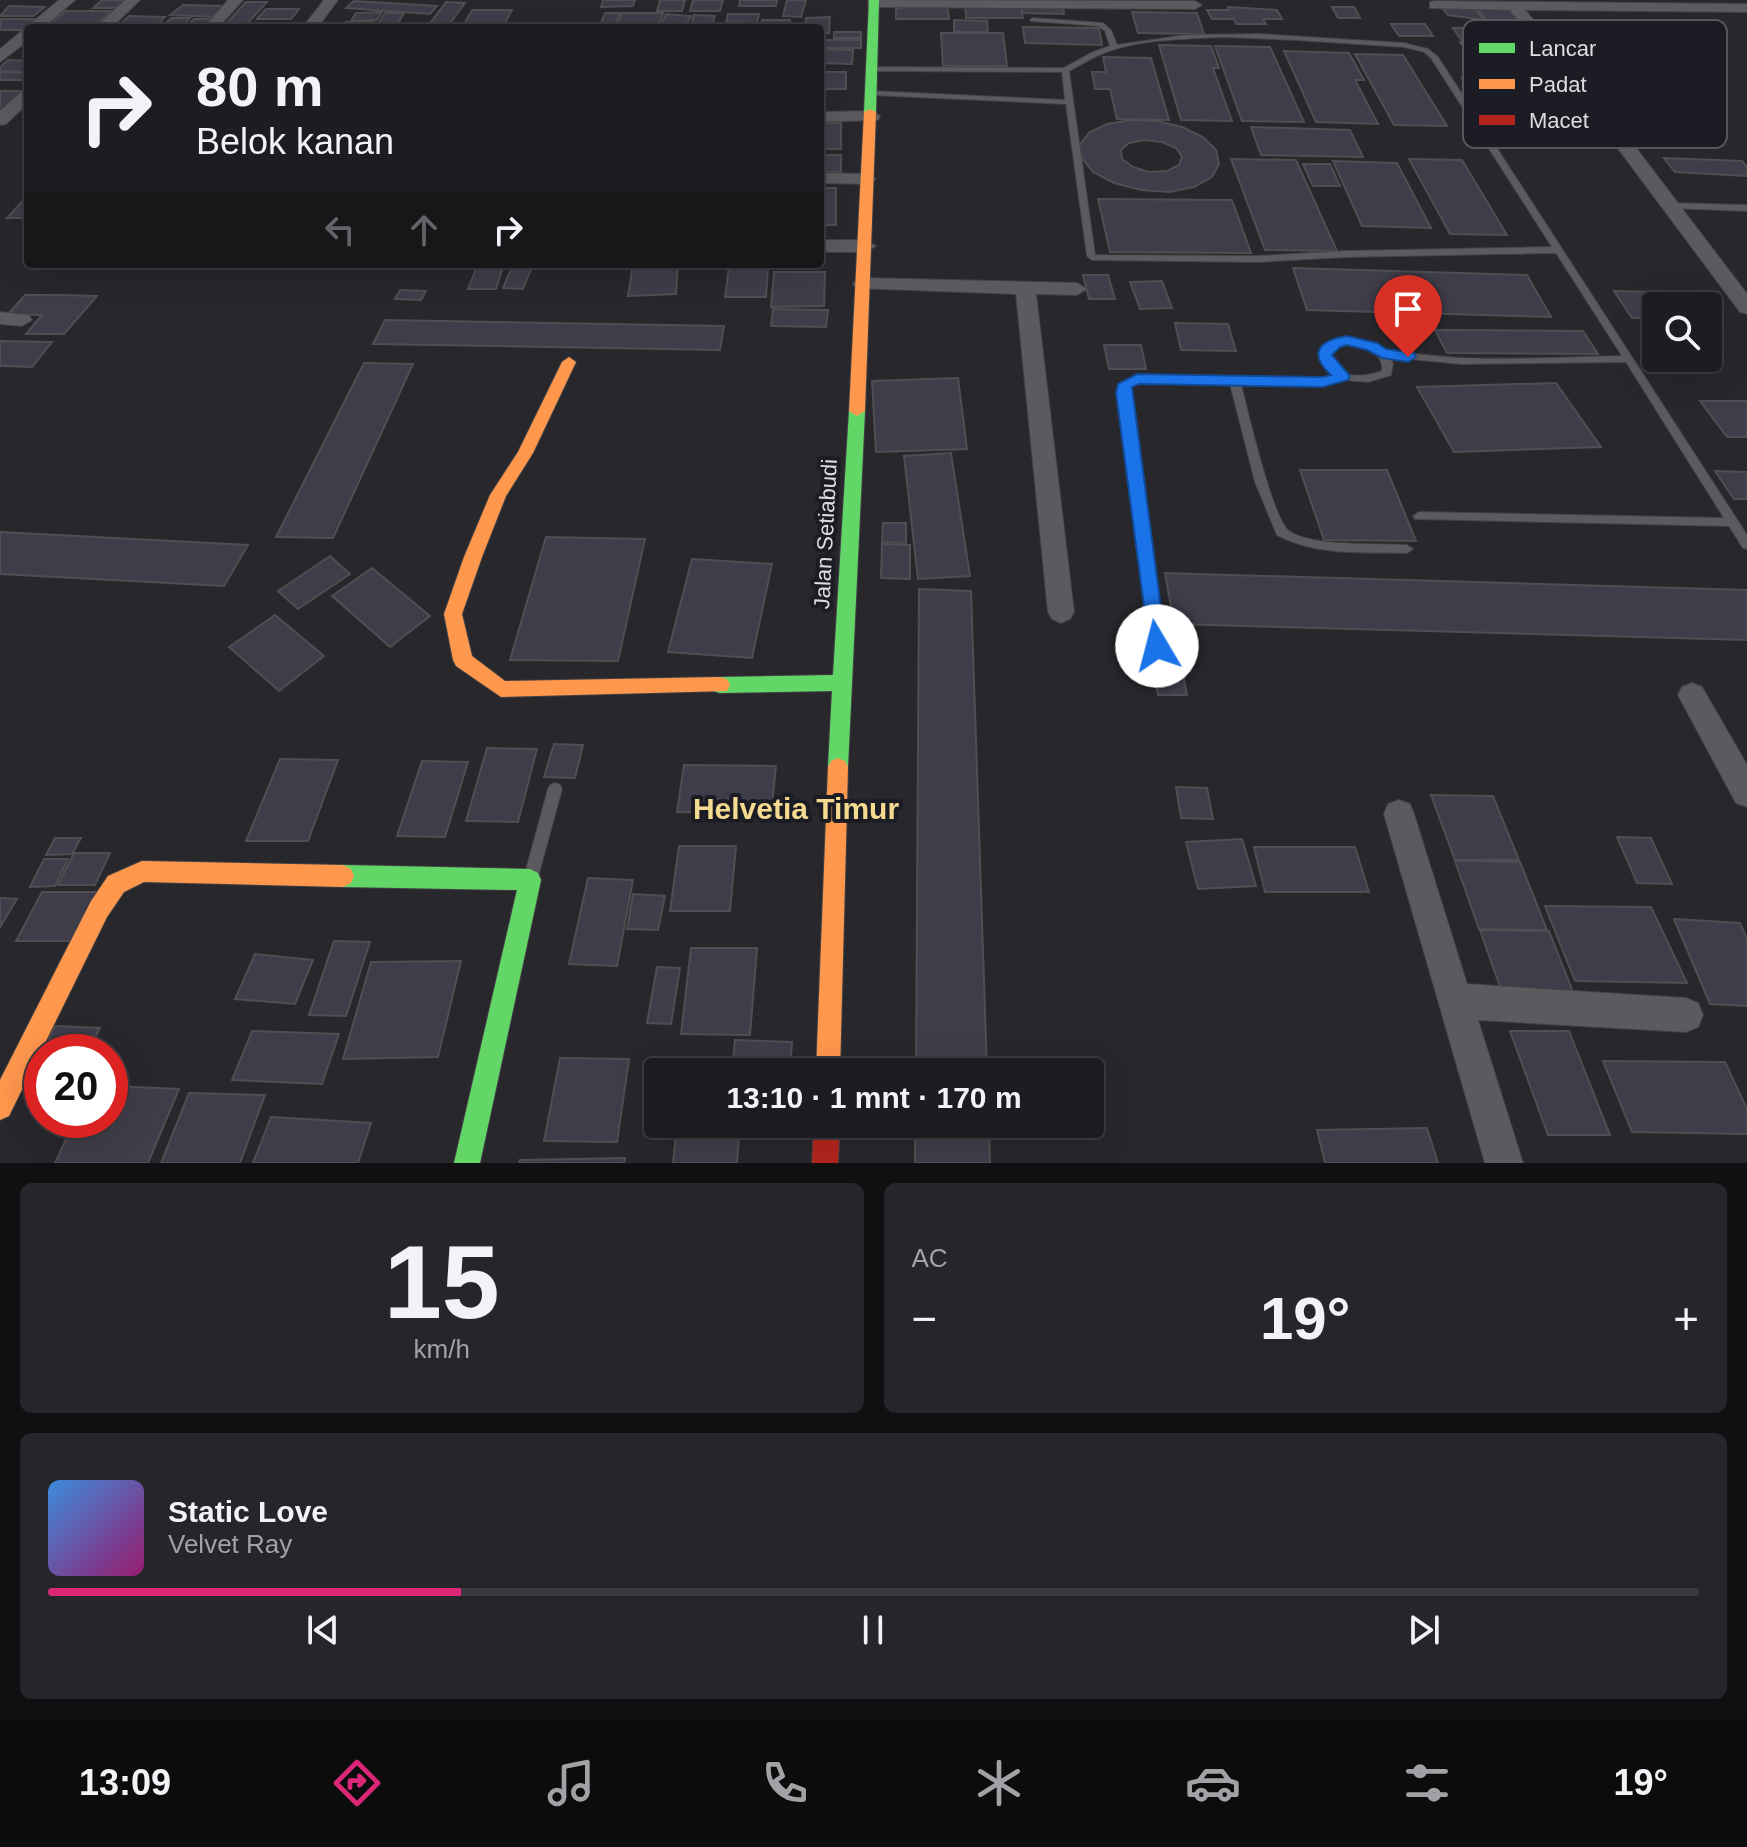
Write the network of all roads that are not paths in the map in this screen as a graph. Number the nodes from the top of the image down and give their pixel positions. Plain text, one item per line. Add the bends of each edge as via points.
1 (68, 0) edge
2 (133, 0) edge
3 (236, 0) edge
4 (331, 0) edge
5 (874, 2) edge
6 (1504, 2) edge
7 (1648, 3) edge
8 (1195, 5) dead end
9 (1435, 5) dead end
10 (1747, 8) edge
11 (1033, 20) dead end
12 (1519, 20) edge
13 (39, 24) edge
14 (106, 24) edge
15 (214, 24) edge
16 (312, 24) edge
17 (24, 36) edge
18 (1114, 47) junction
19 (0, 57) edge
20 (871, 69) junction
21 (958, 70) junction
22 (1065, 70) junction
23 (872, 93) junction
24 (955, 96) junction
25 (24, 99) edge
26 (1069, 102) junction
27 (1463, 103) edge
28 (872, 116) junction
29 (824, 117) edge
30 (5, 123) edge
31 (1492, 148) edge
32 (1623, 148) edge
33 (824, 178) edge
34 (867, 179) junction
35 (1670, 206) junction
36 (1747, 208) edge
37 (824, 246) edge
38 (866, 246) junction
39 (1556, 250) junction
40 (863, 278) junction
41 (1025, 288) junction
42 (1745, 303) edge
43 (0, 318) edge
44 (22, 320) dead end
45 (1382, 353) junction
46 (1629, 359) junction
47 (569, 362) dead end
48 (1343, 376) junction
49 (1235, 382) junction
50 (1419, 516) dead end
51 (1731, 522) junction
52 (1747, 545) edge
53 (1407, 549) dead end
54 (1061, 612) dead end
55 (1157, 646) dead end
56 (841, 683) junction
57 (1692, 695) dead end
58 (555, 789) dead end
59 (1747, 793) edge
60 (1399, 814) dead end
61 (530, 880) junction
62 (1456, 1001) junction
63 (1686, 1015) dead end
64 (828, 1058) edge
65 (0, 1107) edge
66 (826, 1138) edge
67 (467, 1163) edge
68 (825, 1163) edge
69 (1504, 1163) edge

1 - 13 street
2 - 14 street
3 - 15 street
4 - 16 street
5 - 8 street
5 - 20 street, Jalan Setiabudi
6 - 7 street
6 - 9 street
6 - 12 street
7 - 10 street
11 - 18 lane via 1097,22 1108,30
17 - 19 street
18 - 22 lane
18 - 27 lane via 1202,36 1404,45 1434,57
20 - 21 lane
20 - 23 street, Jalan Setiabudi
21 - 22 lane
21 - 24 lane
22 - 26 lane
23 - 24 lane
23 - 28 street, Jalan Setiabudi
24 - 26 lane
25 - 30 street
26 - 39 lane via 1091,256 1098,259
28 - 29 street
28 - 34 street, Jalan Setiabudi
31 - 39 lane
32 - 35 street
33 - 34 street
34 - 38 street, Jalan Setiabudi
35 - 36 lane
35 - 42 street
37 - 38 street
38 - 40 street, Jalan Setiabudi
39 - 46 lane
40 - 41 street
40 - 41 street via 1076,282
40 - 56 street, Jalan Setiabudi
41 - 54 street
43 - 44 street
45 - 46 lane via 1461,361
45 - 48 lane via 1387,373 1377,379
45 - 48 lane via 1360,342 1335,343 1325,355
46 - 51 lane
47 - 56 street via 525,453 498,495 473,557 453,614 463,660 501,689
48 - 49 lane via 1323,382
49 - 53 lane via 1261,482 1281,532 1321,543
49 - 55 lane via 1137,379 1125,384
50 - 51 lane
51 - 52 lane
56 - 64 street, Jalan Setiabudi
57 - 59 street
58 - 61 lane
60 - 62 street
61 - 65 street via 142,871 129,875 112,887 99,909
61 - 67 street
62 - 63 street
62 - 69 street
66 - 68 street

